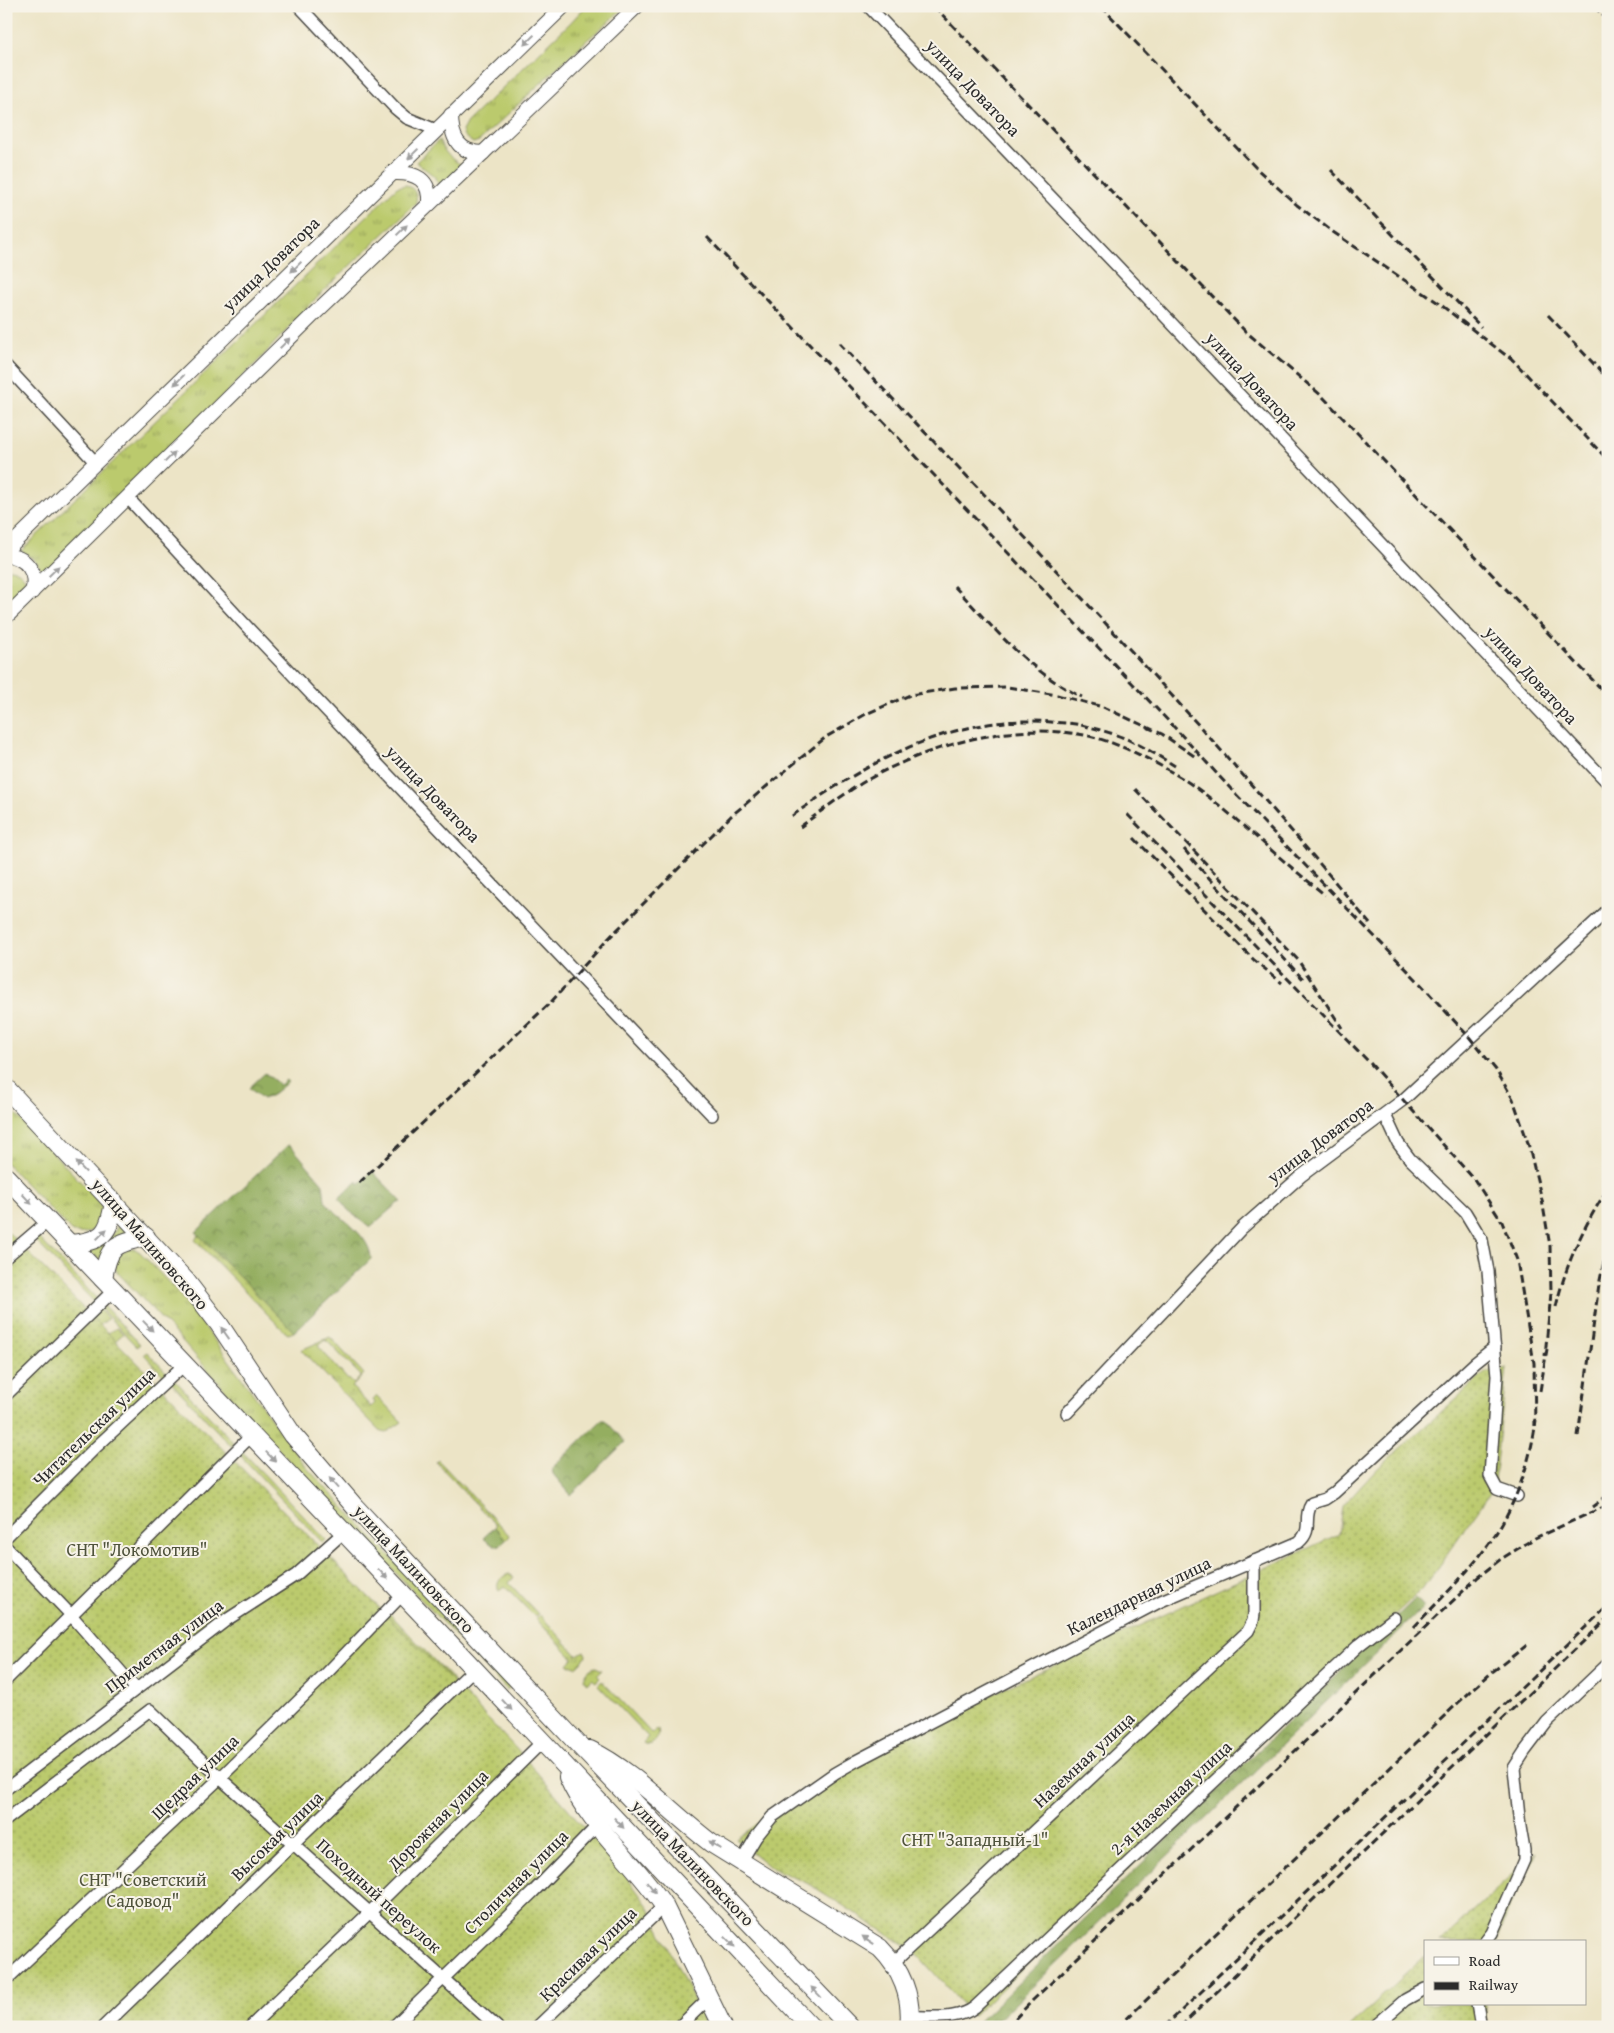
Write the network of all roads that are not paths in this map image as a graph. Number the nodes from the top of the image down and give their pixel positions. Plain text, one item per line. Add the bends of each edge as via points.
1 (299, 6) edge
2 (564, 6) edge
3 (637, 6) edge
4 (868, 6) edge
5 (451, 115) junction
6 (436, 130) junction
7 (483, 154) junction
8 (393, 173) junction
9 (429, 204) junction
10 (6, 366) edge
11 (96, 463) junction
12 (128, 498) junction
13 (6, 550) edge
14 (6, 556) edge
15 (32, 592) junction
16 (6, 617) edge
17 (1608, 783) edge
18 (1608, 910) edge
19 (6, 1088) edge
20 (712, 1115) dead end
21 (1385, 1115) junction
22 (6, 1177) edge
23 (114, 1202) junction
24 (48, 1221) junction
25 (146, 1237) junction
26 (70, 1244) junction
27 (6, 1256) edge
28 (108, 1285) junction
29 (1495, 1347) junction
30 (185, 1364) junction
31 (6, 1395) edge
32 (1067, 1414) dead end
33 (252, 1436) junction
34 (1517, 1496) dead end
35 (343, 1532) junction
36 (6, 1537) edge
37 (6, 1547) edge
38 (1254, 1561) junction
39 (403, 1594) junction
40 (71, 1615) junction
41 (1394, 1618) dead end
42 (1608, 1664) edge
43 (474, 1669) junction
44 (6, 1680) edge
45 (136, 1689) junction
46 (542, 1742) junction
47 (580, 1745) junction
48 (562, 1763) junction
49 (220, 1778) junction
50 (6, 1789) edge
51 (6, 1820) edge
52 (599, 1824) junction
53 (294, 1843) junction
54 (741, 1862) junction
55 (664, 1906) junction
56 (371, 1911) junction
57 (1487, 1940) edge
58 (893, 1964) junction
59 (444, 1978) junction
60 (6, 1980) edge
61 (1424, 1990) edge
62 (709, 1998) junction
63 (1477, 2006) edge
64 (910, 2022) edge
65 (102, 2027) edge
66 (250, 2027) edge
67 (393, 2027) edge
68 (498, 2027) edge
69 (537, 2027) edge
70 (679, 2027) edge
71 (723, 2027) edge
72 (811, 2027) edge
73 (850, 2027) edge
74 (1374, 2027) edge
75 (1481, 2027) edge

1 - 6 street via 395,108 407,118
2 -> 5 street, улица Доватора
3 - 7 street
4 - 17 street, улица Доватора
5 - 6 street, улица Доватора
5 - 7 street via 451,129 461,147
6 -> 8 street, улица Доватора
7 - 9 street
8 - 9 street via 417,176 430,193
8 -> 11 street, улица Доватора
12 -> 9 street
10 - 11 street
11 - 13 street, улица Доватора
15 -> 12 street
12 - 20 street, улица Доватора via 249,630
14 - 15 street via 29,566 35,579
15 - 16 street
18 - 21 street, улица Доватора
23 -> 19 highway, улица Малиновского
21 - 29 street via 1398,1143 1410,1159 1465,1212 1482,1240
21 - 32 street, улица Доватора via 1302,1176 1242,1228
22 -> 24 highway, улица Малиновского
23 - 25 highway, улица Малиновского
26 -> 23 highway via 86,1243 102,1236 111,1221
24 - 26 highway, улица Малиновского
24 - 27 street
25 - 28 highway via 126,1240 112,1249 107,1257
47 -> 25 highway, улица Малиновского via 325,1474 293,1435 203,1302
26 - 28 highway, улица Малиновского
28 -> 30 highway, улица Малиновского
28 - 31 street
29 - 34 street via 1496,1386 1490,1476 1497,1489
29 - 38 street, Календарная улица via 1334,1493 1312,1503 1308,1508 1309,1530 1306,1537
30 - 33 highway, улица Малиновского
30 - 36 street, Читательская улица via 94,1448
33 -> 35 highway, улица Малиновского
33 - 40 street
35 -> 39 highway, улица Малиновского
35 - 45 street, Приметная улица via 296,1575 228,1619
37 - 40 street
38 - 54 street, Календарная улица via 1161,1601 835,1773 772,1817
38 - 58 street, Наземная улица via 1254,1621 1248,1631
39 - 43 highway, улица Малиновского
39 - 49 street, Щедрая улица
40 - 44 street
40 - 45 street
41 - 64 street, 2-я Наземная улица via 1358,1646 975,2007 963,2015
42 - 57 street via 1547,1722 1514,1768 1524,1860
43 -> 46 highway, улица Малиновского
43 - 53 street, Высокая улица
45 - 50 street, Приметная улица
46 - 48 highway, улица Малиновского
46 - 56 street, Дорожная улица
54 -> 47 highway via 686,1824 615,1763
73 -> 47 highway, улица Малиновского
48 - 52 highway via 575,1793
48 -> 72 highway, улица Малиновского
49 - 51 street, Походный переулок via 150,1710
49 - 53 street, Походный переулок
49 - 60 street, Щедрая улица
52 -> 55 highway
52 - 59 street, Столичная улица
53 - 56 street, Походный переулок
53 - 65 street, Высокая улица
58 -> 54 highway via 870,1941
55 - 62 highway
55 - 69 street, Красивая улица
56 - 59 street, Походный переулок
56 - 66 street, Дорожная улица
58 - 64 highway via 905,1986
59 - 67 street, Столичная улица
59 - 68 street, Походный переулок
61 - 74 street via 1405,2000
62 - 70 street
62 - 71 highway
63 - 75 street

